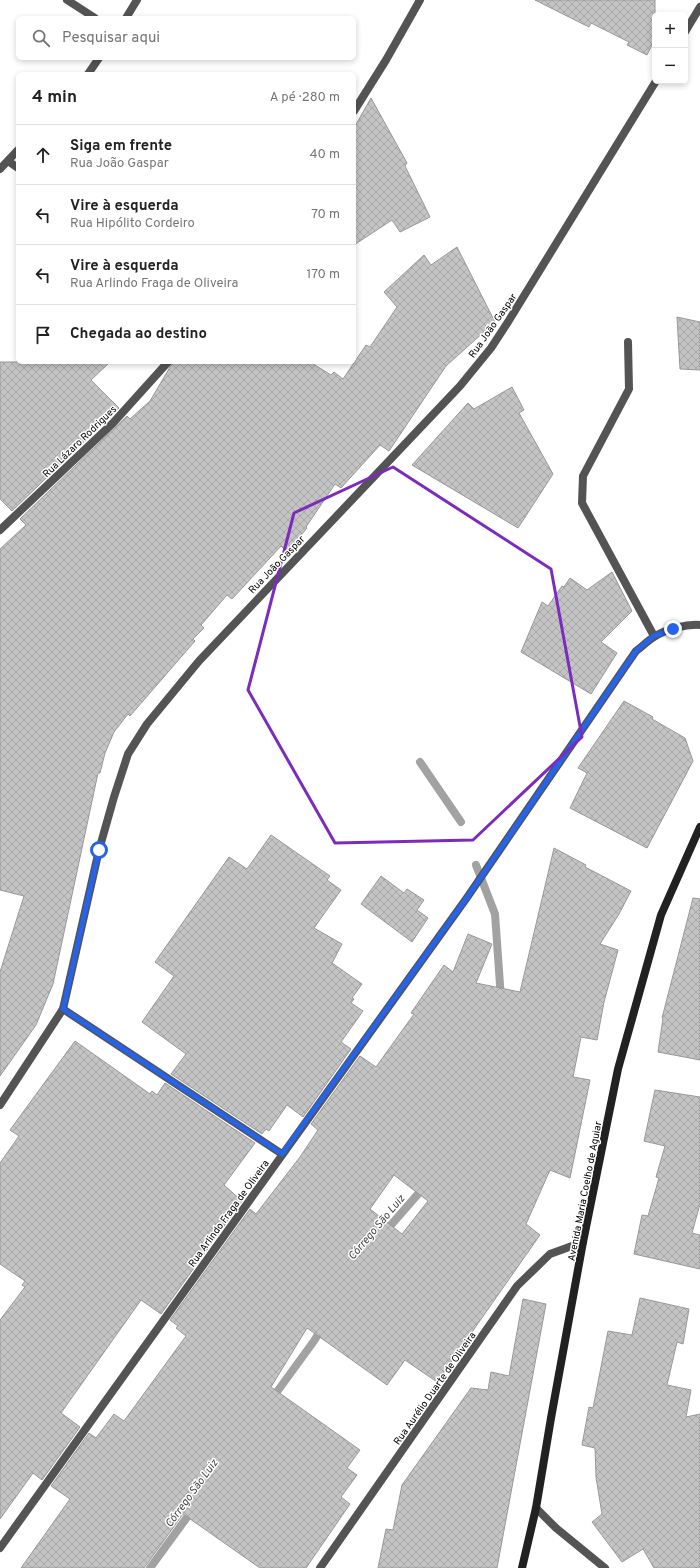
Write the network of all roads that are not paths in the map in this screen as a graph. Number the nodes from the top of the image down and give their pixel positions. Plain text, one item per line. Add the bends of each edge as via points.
1 (67, 0) edge
2 (137, 0) edge
3 (420, 0) edge
4 (700, 8) edge
5 (92, 16) edge
6 (127, 16) edge
7 (688, 27) edge
8 (98, 60) edge
9 (89, 72) edge
10 (654, 84) edge
11 (356, 108) edge
12 (16, 152) edge
13 (8, 161) junction
14 (16, 167) edge
15 (0, 169) edge
16 (628, 342) dead end
17 (166, 364) edge
18 (0, 530) edge
19 (700, 625) edge
20 (654, 636) junction
21 (700, 827) edge
22 (63, 1009) junction
23 (0, 1105) edge
24 (282, 1154) junction
25 (583, 1242) junction
26 (536, 1508) junction
27 (0, 1548) edge
28 (320, 1568) edge
29 (522, 1568) edge
30 (605, 1568) edge

1 - 5 street
2 - 6 street
3 - 11 street
4 - 7 street
8 - 9 street
10 - 22 street, Rua João Gaspar via 491,348 454,392 199,661 147,724 128,754 114,797 99,850
12 - 13 street
13 - 14 street
13 - 15 street
16 - 20 street via 629,389 583,476 582,503
17 - 18 street, Rua Lázaro Rodrigues via 113,423
19 - 20 street, Rua Arlindo Fraga de Oliveira via 673,629
20 - 24 street, Rua Arlindo Fraga de Oliveira via 636,651 466,899
21 - 25 main road, Avenida Maria Coelho de Aguiar via 661,915 618,1069
22 - 23 street, Rua João Gaspar
22 - 24 street
24 - 27 street, Rua Arlindo Fraga de Oliveira
25 - 26 main road, Avenida Maria Coelho de Aguiar
25 - 28 street, Rua Aurélio Duarte de Oliveira via 550,1254 517,1286
26 - 29 main road, Avenida Maria Coelho de Aguiar
26 - 30 street

